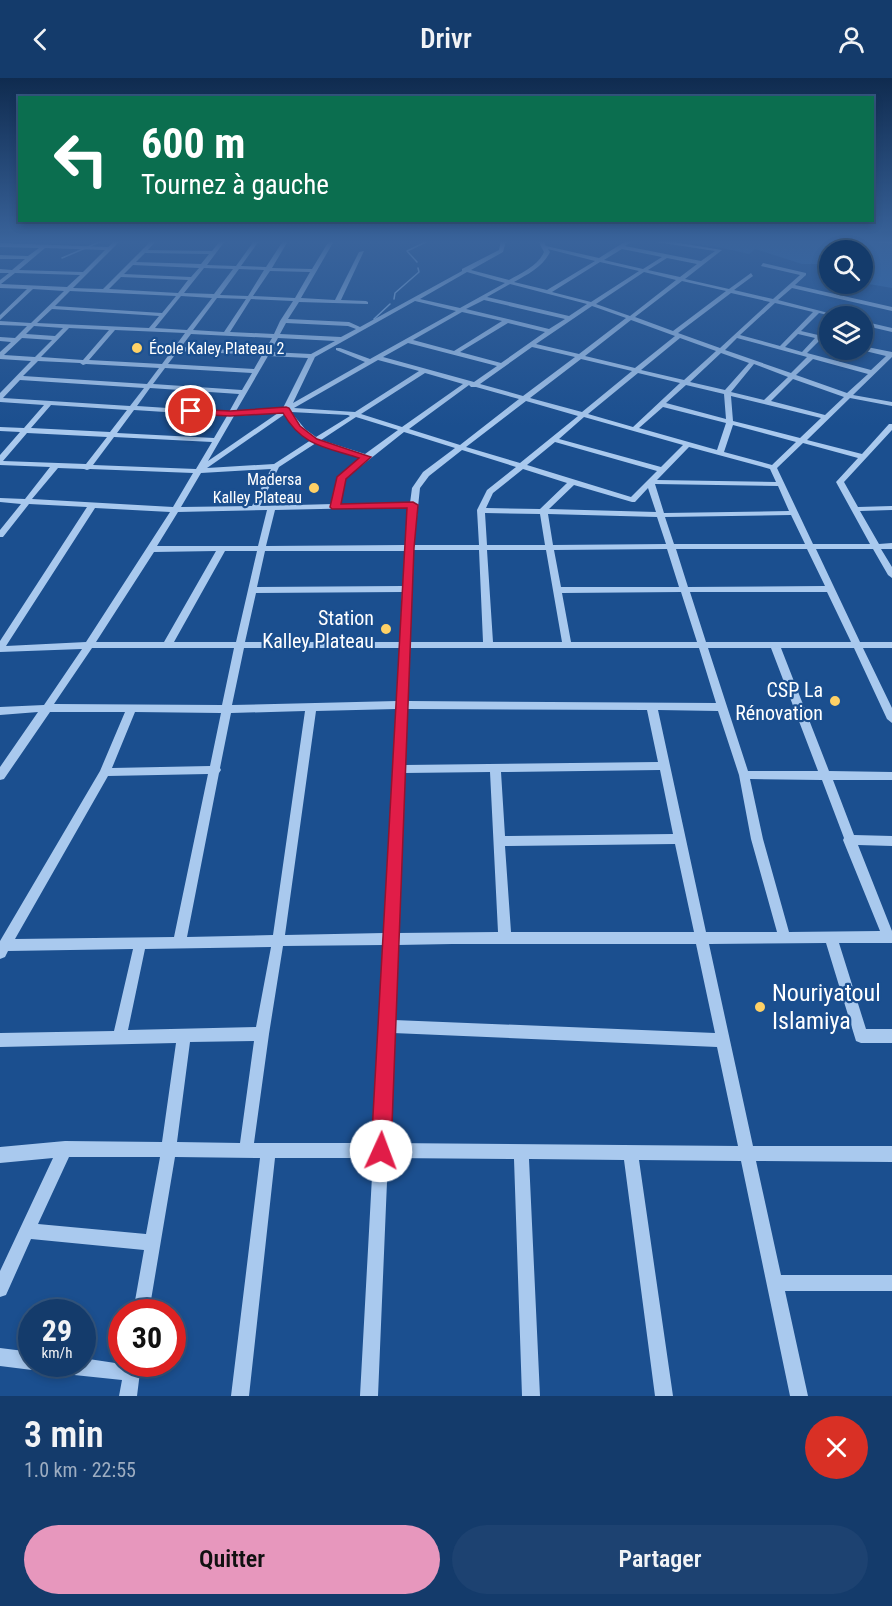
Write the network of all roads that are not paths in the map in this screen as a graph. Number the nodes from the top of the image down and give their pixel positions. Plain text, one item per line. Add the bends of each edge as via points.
1 (16, 303) edge
2 (55, 303) edge
3 (174, 303) edge
4 (211, 303) edge
5 (247, 303) edge
6 (294, 303) edge
7 (352, 303) edge
8 (366, 303) dead end
9 (408, 303) edge
10 (428, 303) edge
11 (476, 303) edge
12 (503, 303) edge
13 (587, 303) edge
14 (649, 303) edge
15 (717, 303) edge
16 (773, 303) edge
17 (781, 303) edge
18 (863, 303) edge
19 (592, 304) junction
20 (50, 307) junction
21 (892, 309) edge
22 (461, 311) junction
23 (817, 312) joint
24 (164, 315) junction
25 (0, 318) edge
26 (569, 318) junction
27 (628, 318) junction
28 (283, 321) junction
29 (507, 321) junction
30 (336, 322) junction
31 (0, 323) edge
32 (33, 324) junction
33 (68, 326) junction
34 (873, 326) edge
35 (113, 329) junction
36 (360, 329) junction
37 (151, 330) junction
38 (892, 330) edge
39 (550, 331) junction
40 (189, 332) junction
41 (797, 332) junction
42 (226, 334) junction
43 (676, 335) junction
44 (274, 336) junction
45 (736, 336) junction
46 (19, 338) junction
47 (57, 338) junction
48 (328, 338) junction
49 (819, 338) joint
50 (0, 339) edge
51 (342, 339) junction
52 (409, 341) junction
53 (532, 345) junction
54 (781, 348) junction
55 (176, 349) junction
56 (338, 349) dead end
57 (720, 350) junction
58 (873, 351) edge
59 (456, 352) junction
60 (264, 354) junction
61 (804, 354) junction
62 (891, 355) edge
63 (312, 356) junction
64 (579, 356) junction
65 (812, 356) junction
66 (0, 357) edge
67 (379, 358) junction
68 (37, 359) junction
69 (371, 362) junction
70 (753, 362) junction
71 (83, 363) junction
72 (503, 365) junction
73 (163, 367) junction
74 (637, 370) junction
75 (255, 371) junction
76 (424, 371) junction
77 (92, 373) junction
78 (873, 373) junction
79 (792, 376) junction
80 (19, 378) junction
81 (686, 382) junction
82 (470, 385) junction
83 (149, 386) junction
84 (243, 392) junction
85 (728, 394) junction
86 (848, 396) junction
87 (0, 398) edge
88 (523, 399) junction
89 (49, 403) junction
90 (765, 403) junction
91 (661, 404) junction
92 (892, 404) edge
93 (132, 408) junction
94 (286, 410) junction
95 (230, 414) junction
96 (582, 414) junction
97 (357, 416) junction
98 (826, 417) junction
99 (730, 423) junction
100 (0, 429) edge
101 (634, 429) junction
102 (890, 429) edge
103 (25, 431) junction
104 (403, 431) junction
105 (112, 435) junction
106 (552, 439) junction
107 (892, 439) edge
108 (215, 440) junction
109 (802, 440) junction
110 (314, 441) junction
111 (688, 444) junction
112 (460, 448) junction
113 (720, 453) junction
114 (366, 457) junction
115 (864, 457) junction
116 (0, 461) edge
117 (55, 466) junction
118 (276, 466) junction
119 (520, 466) junction
120 (87, 468) junction
121 (773, 468) junction
122 (662, 470) junction
123 (198, 471) junction
124 (572, 482) junction
125 (650, 482) junction
126 (781, 484) junction
127 (0, 500) edge
128 (27, 501) junction
129 (93, 505) junction
130 (413, 505) junction
131 (336, 507) junction
132 (892, 508) edge
133 (254, 509) junction
134 (271, 509) junction
135 (855, 509) junction
136 (175, 510) junction
137 (482, 510) junction
138 (543, 511) junction
139 (795, 513) junction
140 (660, 515) junction
141 (0, 534) edge
142 (876, 546) junction
143 (892, 546) edge
144 (671, 547) junction
145 (810, 547) junction
146 (261, 548) junction
147 (409, 548) junction
148 (484, 548) junction
149 (551, 548) junction
150 (151, 549) junction
151 (222, 549) junction
152 (892, 575) edge
153 (408, 589) junction
154 (830, 589) junction
155 (251, 590) junction
156 (558, 590) junction
157 (684, 590) junction
158 (91, 645) junction
159 (167, 645) junction
160 (240, 645) junction
161 (406, 645) junction
162 (488, 645) junction
163 (567, 645) junction
164 (702, 645) junction
165 (775, 645) junction
166 (857, 645) junction
167 (892, 645) edge
168 (0, 648) edge
169 (403, 705) junction
170 (311, 707) junction
171 (722, 707) junction
172 (47, 708) junction
173 (652, 708) junction
174 (130, 709) junction
175 (226, 709) junction
176 (0, 711) edge
177 (892, 719) edge
178 (13, 758) junction
179 (0, 759) edge
180 (664, 766) junction
181 (399, 768) junction
182 (495, 768) junction
183 (216, 770) junction
184 (105, 772) junction
185 (0, 776) edge
186 (744, 776) junction
187 (824, 776) junction
188 (892, 776) edge
189 (680, 839) junction
190 (849, 840) junction
191 (892, 840) edge
192 (500, 841) junction
193 (890, 937) edge
194 (831, 938) junction
195 (390, 939) junction
196 (505, 939) junction
197 (785, 939) junction
198 (702, 940) junction
199 (278, 941) junction
200 (179, 944) junction
201 (140, 945) junction
202 (2, 949) edge
203 (386, 1026) junction
204 (262, 1034) junction
205 (184, 1036) junction
206 (892, 1036) edge
207 (120, 1038) junction
208 (0, 1040) edge
209 (723, 1040) junction
210 (65, 1149) junction
211 (169, 1149) junction
212 (246, 1150) junction
213 (268, 1150) junction
214 (381, 1151) junction
215 (521, 1152) junction
216 (630, 1152) junction
217 (748, 1153) junction
218 (892, 1154) edge
219 (0, 1155) edge
220 (28, 1231) junction
221 (152, 1243) junction
222 (776, 1283) junction
223 (892, 1283) edge
224 (0, 1289) edge
225 (143, 1299) edge
226 (0, 1358) edge
227 (18, 1360) edge
228 (131, 1377) edge
229 (128, 1396) edge
230 (240, 1396) edge
231 (369, 1396) edge
232 (531, 1396) edge
233 (664, 1396) edge
234 (799, 1396) edge

1 - 25 street
2 - 20 street
3 - 24 street
4 - 40 street
5 - 42 street
6 - 28 street
7 - 8 street
9 - 36 street
10 - 22 street
11 - 22 street
12 - 26 street
13 - 19 street
14 - 27 street
15 - 43 street
16 - 45 street
17 - 23 street
18 - 21 street
19 - 26 street
19 - 27 street
20 - 24 street
20 - 32 street
22 - 29 street
22 - 52 street
23 - 41 street
24 - 37 street
26 - 39 street
27 - 43 street
27 - 64 street
28 - 30 street
28 - 44 street
29 - 39 street
29 - 59 street
30 - 36 street
30 - 48 street
31 - 32 street
32 - 33 street
32 - 46 street
33 - 35 street
33 - 47 street
34 - 38 street
35 - 37 street
35 - 71 street
36 - 51 street
37 - 40 street
39 - 53 street
40 - 42 street
40 - 55 street
41 - 49 street
41 - 54 street
42 - 44 street
43 - 57 street
43 - 74 street
44 - 48 street
44 - 60 street
45 - 54 street
45 - 57 street
46 - 47 street
46 - 50 street
46 - 66 street
47 - 68 street
48 - 51 street
49 - 61 street
51 - 63 street
52 - 59 street
52 - 67 street
53 - 64 street
53 - 72 street
54 - 61 street
55 - 60 street
55 - 73 street
56 - 69 street
57 - 70 street
57 - 81 street
58 - 62 street
59 - 72 street
60 - 63 street
60 - 75 street
61 - 65 street
62 - 78 street
63 - 94 street
64 - 74 street
64 - 88 street
65 - 78 street
65 - 79 street
66 - 68 street
67 - 69 street
67 - 76 street
68 - 71 street
68 - 80 street
69 - 94 street
70 - 79 street
70 - 85 street
71 - 77 street
72 - 82 street
73 - 75 street
73 - 77 street
73 - 83 street
74 - 81 street
74 - 96 street
75 - 84 street
76 - 82 street
76 - 97 street
77 - 80 street
77 - 83 street
78 - 86 street
79 - 86 street
79 - 90 street
80 - 87 street
81 - 85 street
81 - 91 street
82 - 88 street
82 - 104 street
83 - 84 street
83 - 93 street
84 - 95 street
85 - 90 street
85 - 99 street
86 - 92 street
86 - 98 street
87 - 89 street
88 - 96 street
88 - 112 street
89 - 93 street
89 - 103 street
90 - 98 street
91 - 99 street
91 - 101 street
93 - 95 street
93 - 105 street
94 - 95 street
94 - 97 street
94 - 110 street via 296,428
94 - 123 street
95 - 108 street
96 - 101 street
96 - 106 street
97 - 104 street
97 - 110 street
98 - 109 street
99 - 109 street
99 - 113 street
100 - 103 street
101 - 111 street
102 - 107 street
102 - 115 street
103 - 105 street
103 - 116 street
104 - 112 street
104 - 114 street
105 - 108 street
105 - 120 street
106 - 119 street
106 - 122 street
108 - 123 street
109 - 115 street
109 - 121 street
110 - 114 street
110 - 118 street
111 - 113 street
111 - 122 street
112 - 119 street
112 - 130 street via 426,474 416,488
113 - 121 street
114 - 131 street via 342,477
115 - 135 street via 840,482
116 - 117 street
117 - 120 street
117 - 128 street
118 - 123 street
118 - 133 street
119 - 124 street
119 - 137 street via 490,492
120 - 123 street
121 - 126 street
122 - 125 street
123 - 136 street
124 - 125 street via 632,500
124 - 138 street
125 - 126 street
125 - 140 street
126 - 139 street
127 - 128 street
128 - 129 street
128 - 141 street
129 - 136 street
129 - 168 street
130 - 131 street
130 - 147 street
131 - 134 street
132 - 135 street
133 - 134 street
133 - 136 street
134 - 146 street
135 - 142 street
136 - 150 street
137 - 138 street
137 - 148 street
138 - 140 street
138 - 149 street
139 - 140 street
139 - 145 street
140 - 144 street
142 - 143 street
142 - 145 street
142 - 152 street
144 - 145 street
144 - 149 street
144 - 157 street
145 - 154 street
146 - 147 street
146 - 151 street
146 - 155 street
147 - 148 street
147 - 153 street
148 - 149 street
148 - 162 street
149 - 156 street
150 - 151 street
150 - 158 street
151 - 159 street
153 - 155 street
153 - 161 street
154 - 157 street
154 - 166 street
155 - 160 street
156 - 157 street
156 - 163 street
157 - 164 street
158 - 159 street
158 - 168 street
158 - 172 street
159 - 160 street
160 - 161 street
160 - 175 street
161 - 162 street
161 - 169 street
162 - 163 street
163 - 164 street
164 - 165 street
164 - 171 street
165 - 166 street
165 - 187 street
166 - 167 street
166 - 177 street
169 - 170 street
169 - 173 street
169 - 181 street
170 - 175 street
170 - 199 street
171 - 173 street
171 - 186 street
172 - 174 street
172 - 176 street
172 - 178 street
173 - 180 street
174 - 175 street
174 - 184 street
175 - 183 street
178 - 179 street
178 - 185 street
180 - 182 street
180 - 189 street
181 - 182 street
181 - 195 street
182 - 192 street
183 - 184 street
183 - 200 street
184 - 202 street
186 - 187 street
186 - 197 street
187 - 188 street
187 - 190 street
189 - 192 street
189 - 198 street
190 - 191 street
190 - 193 street
192 - 196 street
193 - 194 street
194 - 197 street
194 - 206 street via 861,1036
195 - 196 street
195 - 199 street
195 - 203 street
196 - 198 street
197 - 198 street
198 - 209 street
199 - 200 street
199 - 204 street
200 - 201 street
201 - 202 street
201 - 207 street
203 - 209 street
203 - 214 street
204 - 205 street
204 - 212 street
205 - 207 street
205 - 211 street
207 - 208 street
209 - 217 street
210 - 211 street
210 - 219 street
210 - 220 street
211 - 212 street
211 - 221 street
212 - 213 street
213 - 214 street
213 - 230 street
214 - 215 street
214 - 231 street
215 - 216 street
215 - 232 street
216 - 217 street
216 - 233 street
217 - 218 street
217 - 222 street
220 - 221 street
220 - 224 street
221 - 225 street
222 - 223 street
222 - 234 street
226 - 227 street
228 - 229 street

